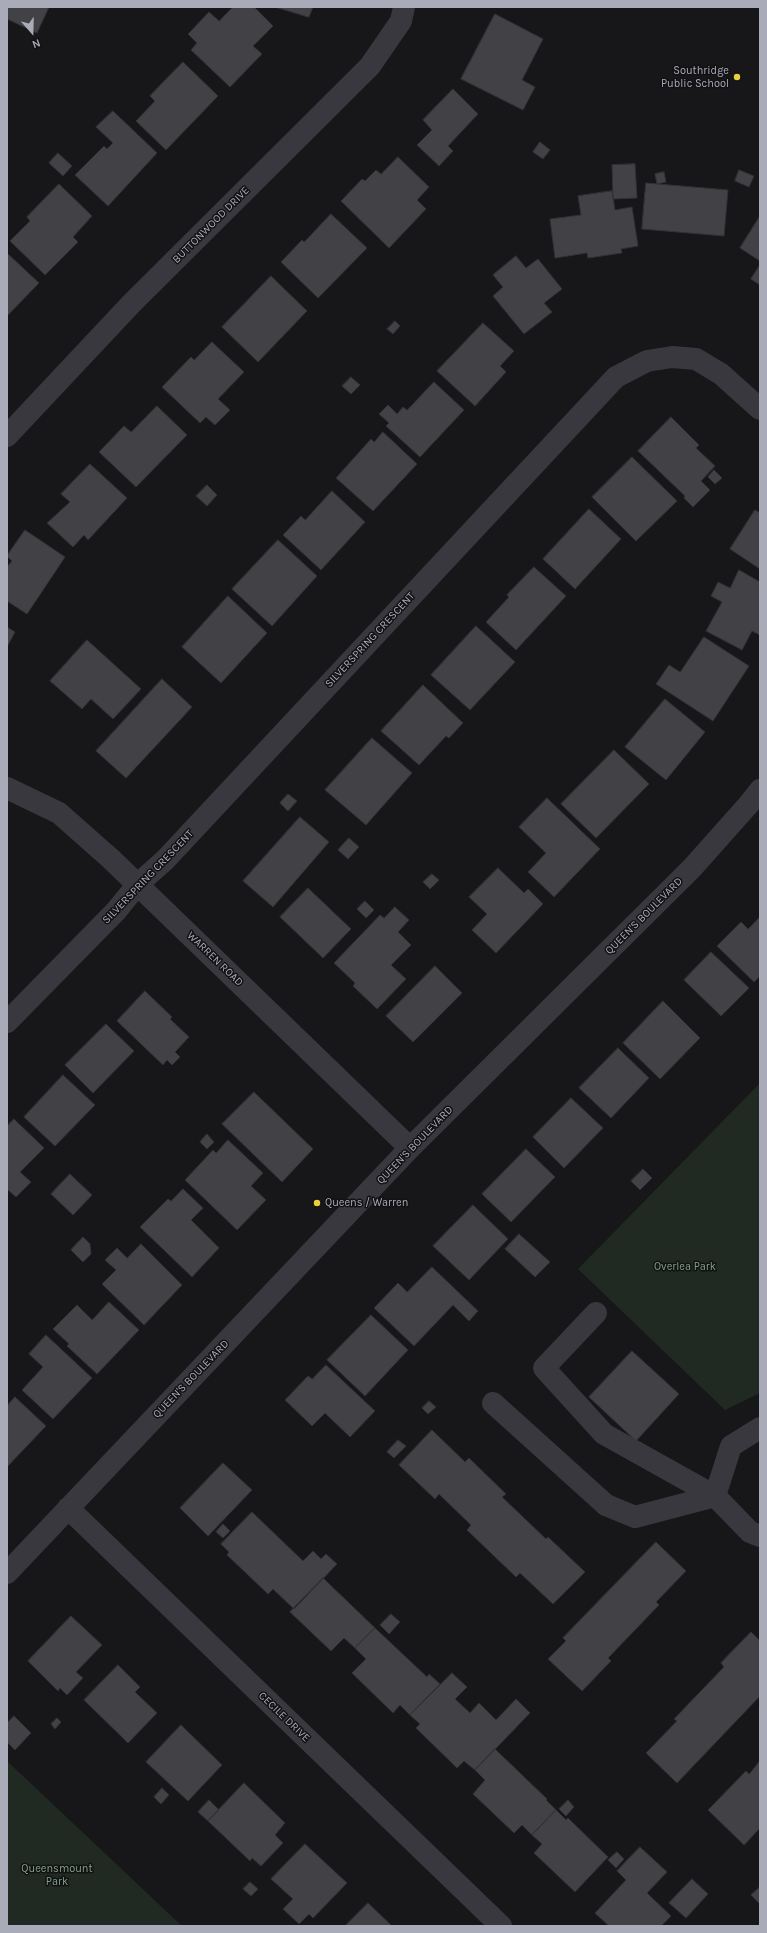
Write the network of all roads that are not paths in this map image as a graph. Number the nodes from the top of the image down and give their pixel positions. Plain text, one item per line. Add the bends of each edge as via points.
1 (404, 7) edge
2 (760, 409) edge
3 (7, 436) edge
4 (7, 788) edge
5 (760, 790) edge
6 (138, 884) junction
7 (7, 1022) edge
8 (410, 1148) junction
9 (596, 1313) dead end
10 (493, 1403) dead end
11 (760, 1428) edge
12 (715, 1496) junction
13 (68, 1508) junction
14 (760, 1536) edge
15 (7, 1573) edge
16 (501, 1926) edge

1 - 3 street, BUTTONWOOD DRIVE via 401,21 370,66 131,304
2 - 6 street, SILVERSPRING CRESCENT via 721,374 696,359 672,357 646,361 616,377 169,856
4 - 6 street, WARREN ROAD via 59,813
5 - 8 street, QUEEN'S BOULEVARD via 692,868
6 - 7 street, SILVERSPRING CRESCENT via 116,911
6 - 8 street, WARREN ROAD
8 - 13 street, QUEEN'S BOULEVARD
9 - 12 street via 544,1368 604,1434
10 - 12 street via 606,1505 635,1517
11 - 12 street via 731,1446
12 - 14 street via 750,1532
13 - 15 street, QUEEN'S BOULEVARD
13 - 16 street, CECILE DRIVE

